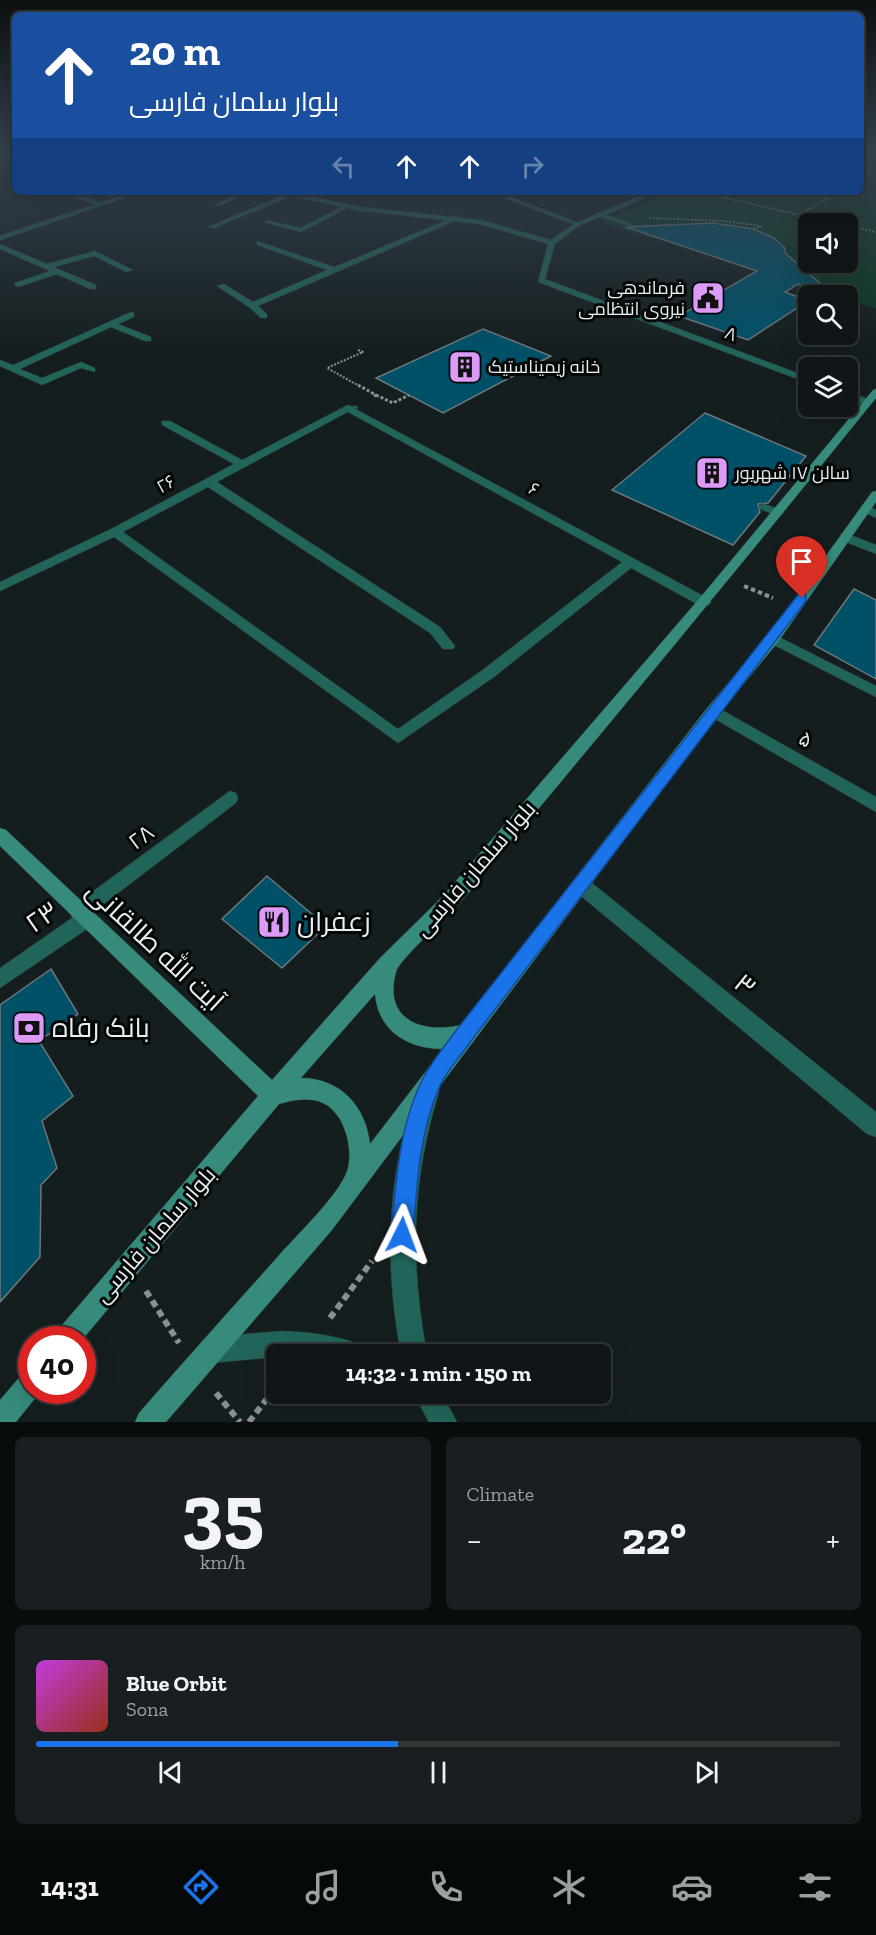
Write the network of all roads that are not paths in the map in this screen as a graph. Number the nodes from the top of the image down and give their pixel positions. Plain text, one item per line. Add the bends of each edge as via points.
1 (60, 218) edge
2 (233, 218) edge
3 (325, 218) edge
4 (457, 218) edge
5 (458, 218) edge
6 (563, 218) edge
7 (591, 218) edge
8 (610, 218) edge
9 (267, 222) dead end
10 (578, 224) junction
11 (630, 225) dead end
12 (212, 227) dead end
13 (0, 240) edge
14 (260, 243) dead end
15 (552, 243) junction
16 (53, 269) junction
17 (129, 270) dead end
18 (334, 270) junction
19 (18, 285) dead end
20 (221, 286) dead end
21 (93, 287) dead end
22 (252, 304) junction
23 (131, 315) dead end
24 (264, 316) dead end
25 (640, 317) junction
26 (628, 323) dead end
27 (112, 325) junction
28 (148, 339) dead end
29 (0, 363) edge
30 (12, 369) junction
31 (92, 370) dead end
32 (798, 376) edge
33 (872, 397) edge
34 (350, 408) joint
35 (166, 423) dead end
36 (241, 464) junction
37 (207, 481) junction
38 (876, 494) edge
39 (871, 512) edge
40 (115, 532) junction
41 (845, 537) junction
42 (876, 550) edge
43 (630, 562) junction
44 (0, 587) edge
45 (704, 602) junction
46 (773, 639) junction
47 (448, 646) dead end
48 (876, 692) edge
49 (713, 711) junction
50 (230, 798) dead end
51 (876, 805) edge
52 (0, 835) edge
53 (581, 885) junction
54 (82, 916) junction
55 (387, 965) junction
56 (0, 979) edge
57 (464, 1035) junction
58 (432, 1080) junction
59 (273, 1095) junction
60 (875, 1124) edge
61 (357, 1179) junction
62 (78, 1326) edge
63 (266, 1344) edge
64 (413, 1344) edge
65 (211, 1350) junction
66 (18, 1399) edge
67 (433, 1404) edge
68 (0, 1420) edge
69 (148, 1422) edge
70 (444, 1422) edge

1 - 13 street
2 - 12 street
3 - 9 street via 301,230
4 - 18 street
5 - 15 street
6 - 10 street
7 - 10 street
8 - 11 street
10 - 15 street
13 - 16 street
14 - 18 street
15 - 25 street, ۸ via 541,280
16 - 17 street via 95,253
16 - 19 street
16 - 21 street
18 - 22 street
20 - 22 street
22 - 24 street
23 - 27 street
25 - 26 street
25 - 32 street, ۸
27 - 28 street
27 - 30 street
29 - 30 street
30 - 31 street via 42,382 81,365
33 - 45 main road, بلوار سلمان فارسی via 771,509
34 - 36 street, ۲۶
34 - 43 street, ۶
35 - 36 street
36 - 37 street, ۲۶
37 - 40 street, ۲۶
37 - 47 street via 435,630
38 - 39 main road
39 - 41 main road
40 - 43 street via 398,737 489,673
40 - 44 street, ۲۶
41 - 42 street
41 - 46 main road
43 - 45 street, ۶
45 - 55 main road, بلوار سلمان فارسی via 449,902
46 - 48 street
46 - 49 main road
49 - 51 street, ۵
49 - 53 main road
50 - 54 street, ۲۸
52 - 54 main road, آیت الله طالقانی
53 - 57 main road
53 - 60 street, ۳
54 - 56 street, ۲۳
54 - 59 main road, آیت الله طالقانی
55 - 57 main road via 383,997 399,1026 430,1041
55 - 59 main road, بلوار سلمان فارسی
57 - 58 main road
58 - 61 main road
58 - 64 street via 418,1122 402,1217 402,1270
59 - 61 main road via 309,1087 340,1100 353,1115 359,1134
59 - 62 main road, بلوار سلمان فارسی
61 - 65 main road
63 - 65 street
65 - 69 main road
66 - 68 main road
67 - 70 street

